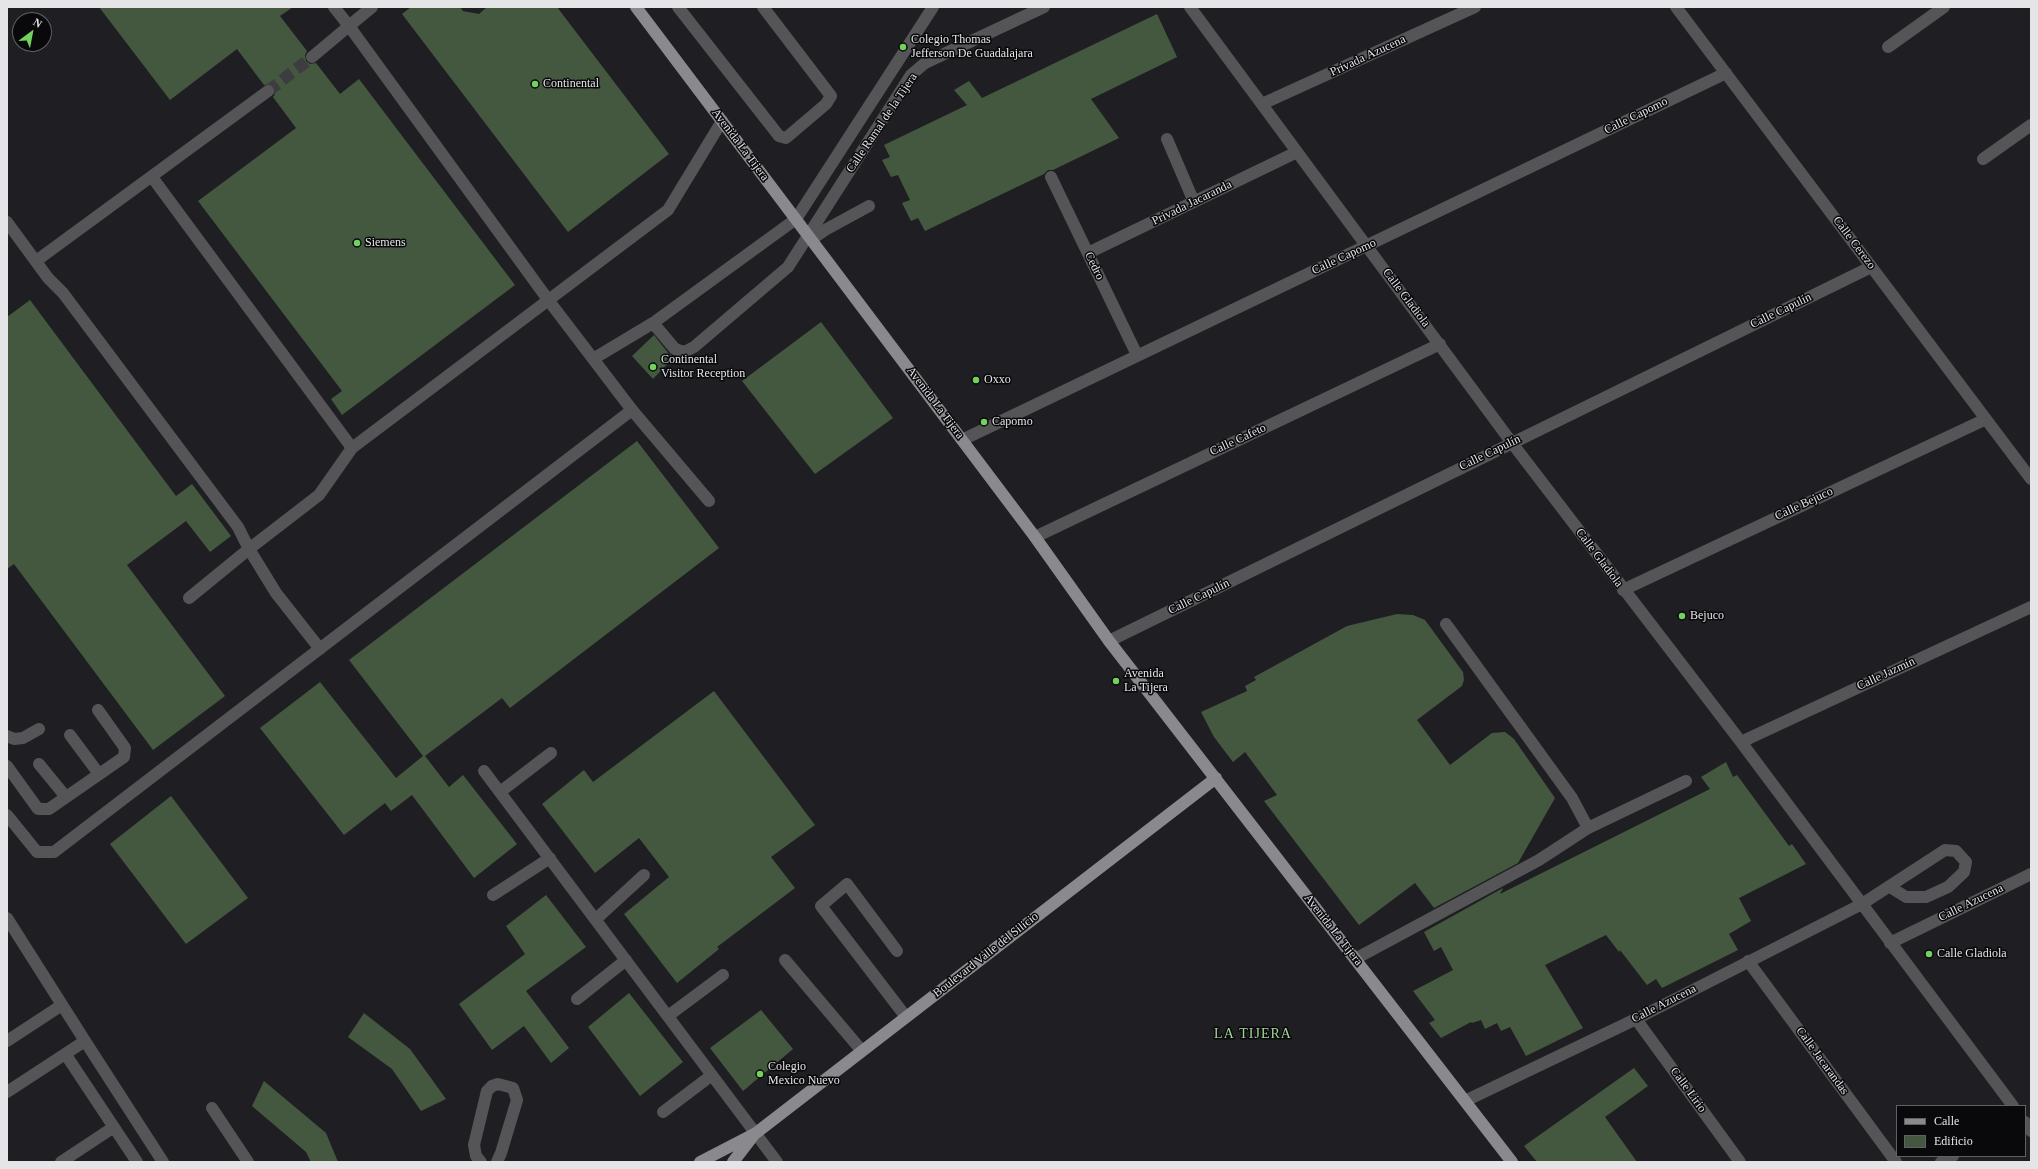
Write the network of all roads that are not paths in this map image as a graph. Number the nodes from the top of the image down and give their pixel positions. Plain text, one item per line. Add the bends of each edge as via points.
1 (334, 7) edge
2 (372, 7) edge
3 (636, 7) edge
4 (678, 7) edge
5 (763, 7) edge
6 (933, 7) edge
7 (1044, 7) edge
8 (1190, 7) edge
9 (1475, 7) edge
10 (1676, 7) edge
11 (1944, 7) edge
12 (349, 26) junction
13 (1888, 47) dead end
14 (312, 57) tunnel mouth
15 (1726, 73) junction
16 (268, 91) tunnel mouth
17 (1262, 104) junction
18 (722, 121) junction
19 (2031, 125) edge
20 (1167, 139) dead end
21 (1297, 152) junction
22 (1983, 159) dead end
23 (152, 177) junction
24 (1051, 177) dead end
25 (1194, 202) junction
26 (869, 206) dead end
27 (796, 219) junction
28 (7, 222) edge
29 (810, 237) junction
30 (1367, 246) junction
31 (1088, 253) junction
32 (36, 261) junction
33 (1871, 267) junction
34 (549, 301) junction
35 (653, 323) junction
36 (1440, 344) junction
37 (1137, 355) junction
38 (593, 359) junction
39 (632, 410) junction
40 (1986, 419) junction
41 (962, 440) junction
42 (1512, 442) junction
43 (352, 448) junction
44 (2031, 479) edge
45 (709, 501) dead end
46 (1035, 537) junction
47 (249, 549) junction
48 (1623, 590) junction
49 (189, 598) dead end
50 (2031, 607) edge
51 (1446, 624) dead end
52 (1109, 641) junction
53 (320, 649) junction
54 (98, 710) dead end
55 (39, 728) dead end
56 (70, 735) dead end
57 (7, 736) edge
58 (1741, 742) junction
59 (551, 753) dead end
60 (39, 764) dead end
61 (7, 766) edge
62 (484, 771) dead end
63 (99, 774) junction
64 (1216, 778) junction
65 (1686, 781) dead end
66 (500, 792) junction
67 (66, 797) junction
68 (7, 815) edge
69 (1588, 828) junction
70 (550, 858) junction
71 (2031, 874) edge
72 (644, 875) dead end
73 (1890, 886) junction
74 (493, 895) dead end
75 (1862, 904) junction
76 (7, 918) edge
77 (596, 919) junction
78 (1890, 943) junction
79 (897, 951) dead end
80 (1355, 959) junction
81 (626, 960) junction
82 (785, 960) dead end
83 (1748, 961) junction
84 (722, 975) dead end
85 (577, 999) dead end
86 (62, 1005) junction
87 (668, 1016) junction
88 (906, 1017) junction
89 (1636, 1019) junction
90 (7, 1041) edge
91 (85, 1041) junction
92 (862, 1051) junction
93 (66, 1055) junction
94 (712, 1075) junction
95 (7, 1092) edge
96 (1465, 1101) junction
97 (2012, 1105) edge
98 (212, 1108) dead end
99 (663, 1112) dead end
100 (114, 1128) junction
101 (756, 1133) junction
102 (1951, 1157) edge
103 (61, 1162) edge
104 (137, 1162) edge
105 (163, 1162) edge
106 (248, 1162) edge
107 (481, 1162) edge
108 (497, 1162) edge
109 (700, 1162) edge
110 (733, 1162) edge
111 (777, 1162) edge
112 (1512, 1162) edge
113 (1740, 1162) edge
114 (1896, 1162) edge
115 (1942, 1162) edge

1 - 12 street
2 - 12 street
3 - 18 main road, Avenida La Tijera
4 - 5 street via 779,136 786,138 826,104 831,96
6 - 27 street
7 - 29 street, Calle Ramal de la Tijera via 925,63 911,75
8 - 17 street, Calle Gladiola
9 - 17 street, Privada Azucena
10 - 15 street, Calle Cerezo
11 - 13 street
12 - 14 street
12 - 34 street
15 - 30 street, Calle Capomo
15 - 33 street, Calle Cerezo
16 - 23 street
17 - 21 street, Calle Gladiola
18 - 27 main road, Avenida La Tijera
18 - 34 street via 668,210
19 - 22 street
20 - 25 street
21 - 25 street, Privada Jacaranda
21 - 30 street, Calle Gladiola
23 - 32 street
23 - 43 street
24 - 31 street, Cedro
25 - 31 street, Privada Jacaranda
26 - 29 street
27 - 29 main road, Avenida La Tijera
27 - 35 street
28 - 32 street
29 - 35 street, Calle Ramal de la Tijera via 788,267 694,347 684,352 675,349
29 - 41 main road, Avenida La Tijera
30 - 36 street, Calle Gladiola
30 - 37 street, Calle Capomo
31 - 37 street, Cedro
32 - 47 street via 233,520
33 - 40 street, Calle Cerezo
33 - 42 street, Calle Capulín
34 - 38 street
34 - 43 street
35 - 38 street
36 - 42 street, Calle Gladiola
36 - 46 street, Calle Cafeto
37 - 41 street, Calle Capomo
38 - 39 street
39 - 45 street
39 - 53 street
40 - 44 street, Calle Cerezo
40 - 48 street, Calle Bejuco
41 - 46 main road, Avenida La Tijera
42 - 48 street, Calle Gladiola
42 - 52 street, Calle Capulín
43 - 47 street via 319,495
46 - 52 main road, Avenida La Tijera
47 - 49 street
47 - 53 street via 276,593
48 - 58 street, Calle Gladiola
50 - 58 street, Calle Jazmín
51 - 69 street via 1572,798
52 - 64 main road, Avenida La Tijera
53 - 68 street via 54,852 37,852
54 - 63 street via 125,748 124,757
55 - 57 street via 23,738
56 - 63 street
58 - 75 street, Calle Gladiola
59 - 66 street
60 - 67 street
61 - 67 street via 38,809 49,809
62 - 66 street
63 - 67 street
64 - 80 main road, Avenida La Tijera
64 - 88 main road, Boulevard Valle del Silicio
65 - 69 street
66 - 70 street
69 - 80 street via 1539,860
70 - 74 street
70 - 77 street
71 - 78 street, Calle Azucena
72 - 77 street
73 - 73 street, Calle Azucena via 1906,897 1926,897 1948,886 1964,872 1966,862 1956,851 1945,850
73 - 75 street, Calle Azucena
75 - 78 street, Calle Gladiola
75 - 83 street, Calle Azucena
76 - 86 street
77 - 81 street
78 - 97 street, Calle Gladiola
79 - 88 street via 847,884 821,906
80 - 96 main road, Avenida La Tijera
81 - 85 street
81 - 87 street
82 - 92 street
83 - 89 street, Calle Azucena
83 - 114 street, Calle Jacarandas
84 - 87 street
86 - 90 street
86 - 91 street
87 - 94 street
88 - 92 main road, Boulevard Valle del Silicio
89 - 96 street, Calle Azucena
89 - 113 street, Calle Lirio
91 - 93 street
91 - 105 street
92 - 101 main road, Boulevard Valle del Silicio
93 - 95 street
93 - 100 street
94 - 99 street
94 - 101 street
96 - 112 main road, Avenida La Tijera
98 - 106 street
100 - 103 street
100 - 104 street
101 - 109 main road, Boulevard Valle del Silicio
101 - 110 main road, Boulevard Valle del Silicio
101 - 111 street
102 - 115 street
107 - 108 street via 476,1156 474,1145 487,1091 498,1084 513,1088 517,1100

